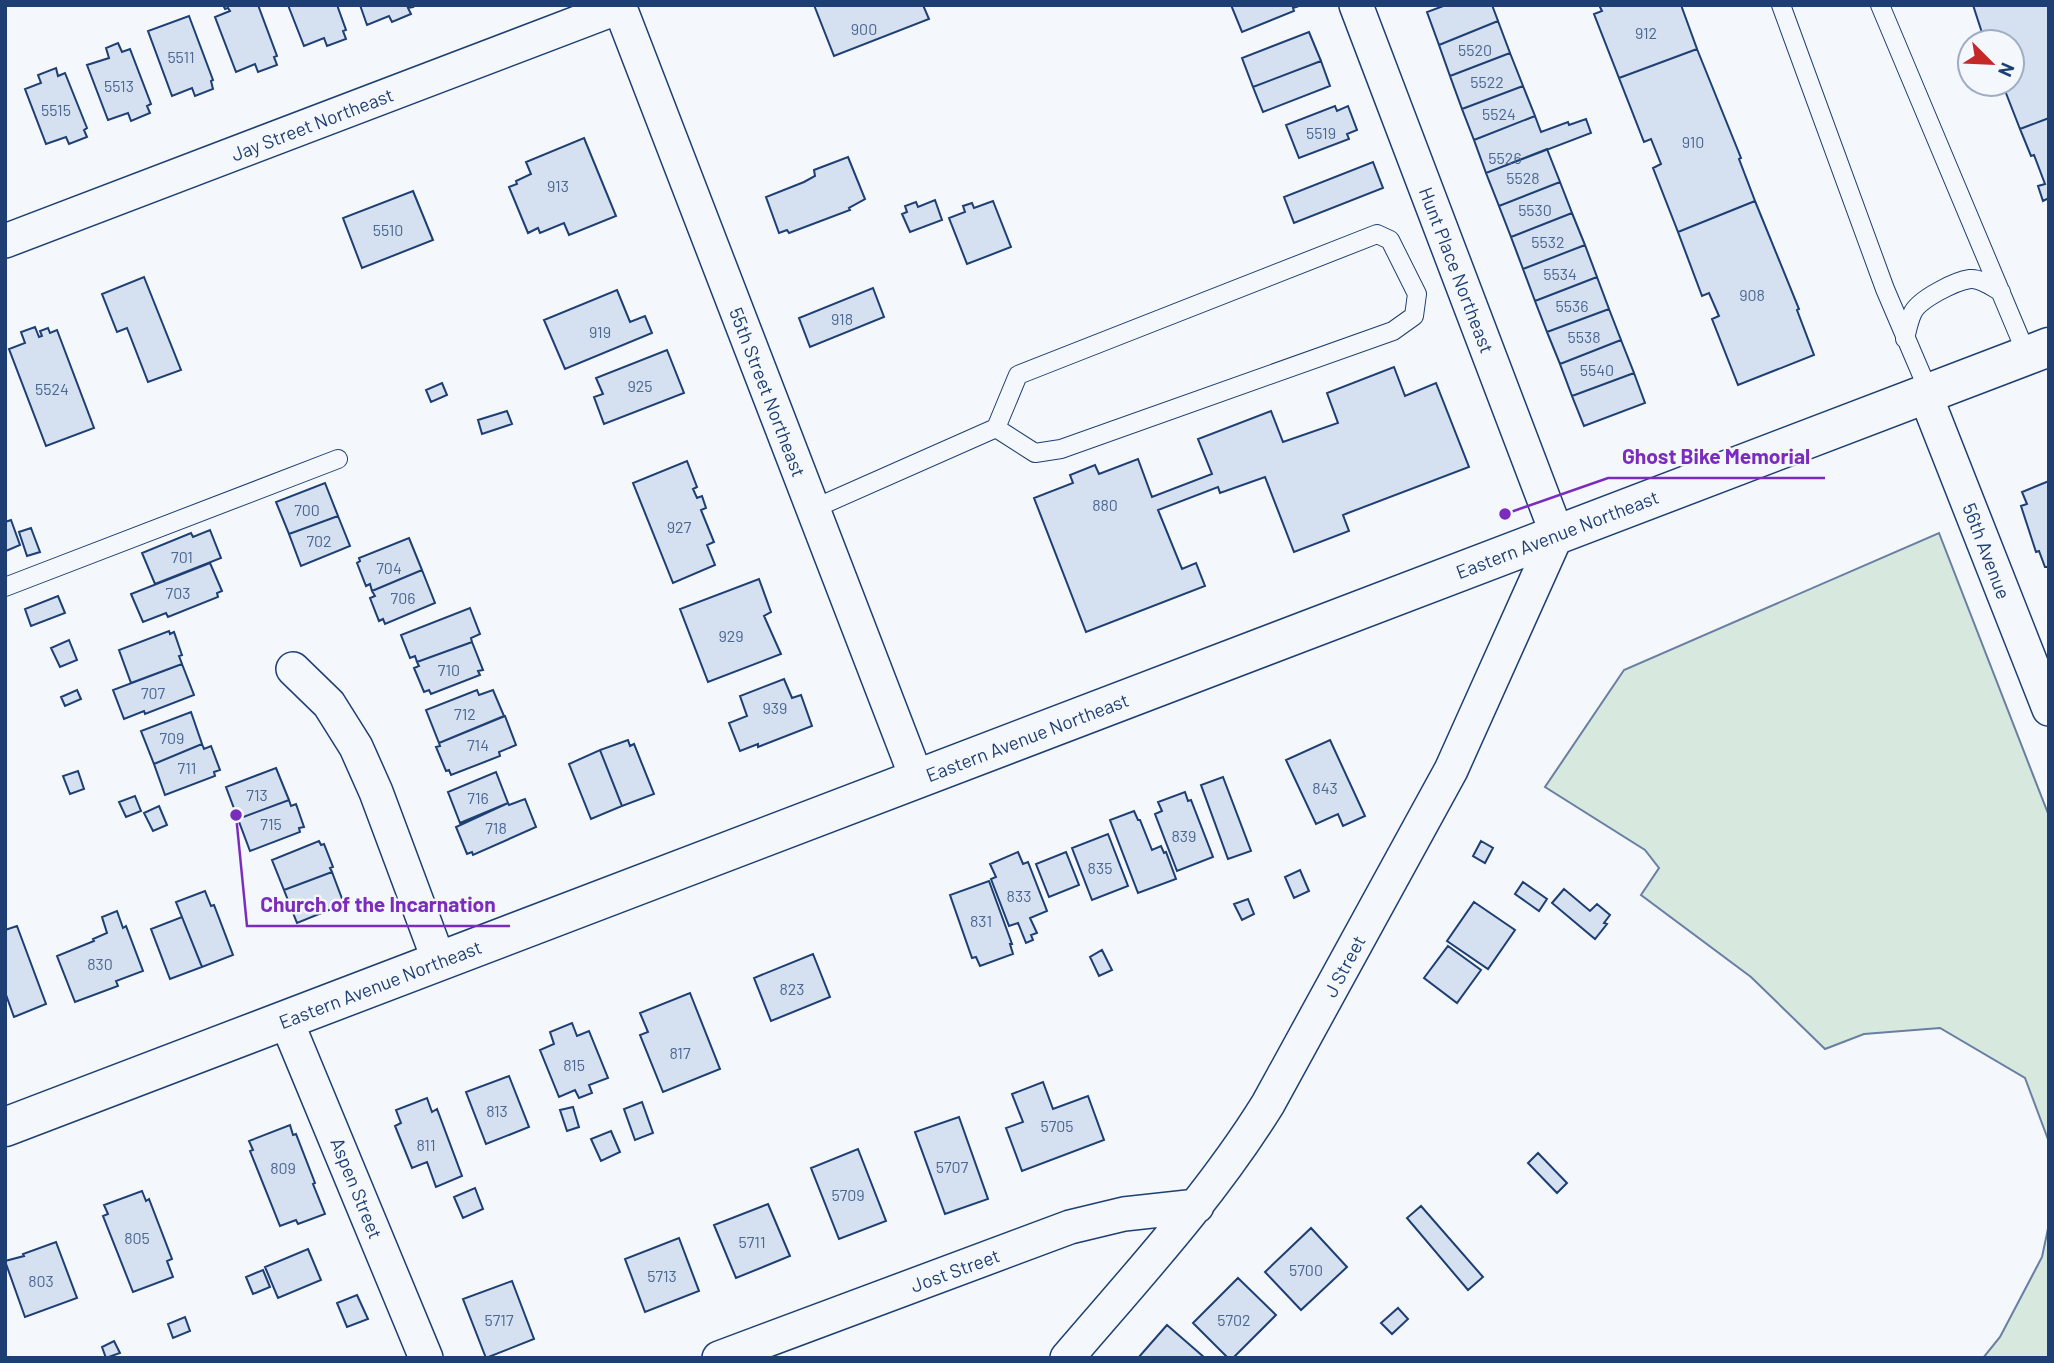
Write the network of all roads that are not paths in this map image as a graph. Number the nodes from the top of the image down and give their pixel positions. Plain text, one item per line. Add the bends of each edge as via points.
1 (1356, 5) edge
2 (1781, 5) edge
3 (1880, 5) edge
4 (619, 6) edge
5 (5, 241) edge
6 (2001, 292) junction
7 (1905, 339) junction
8 (2038, 351) edge
9 (1927, 393) junction
10 (996, 428) junction
11 (338, 459) dead end
12 (813, 509) junction
13 (1557, 534) junction
14 (5, 587) edge
15 (293, 669) dead end
16 (2049, 709) edge
17 (917, 779) junction
18 (439, 961) junction
19 (286, 1020) junction
20 (5, 1127) edge
21 (1197, 1206) junction
22 (426, 1358) edge
23 (719, 1358) edge
24 (1067, 1358) edge

1 - 13 street, Hunt Place Northeast
2 - 7 lane
3 - 6 lane
4 - 5 street, Jay Street Northeast
4 - 12 street, 55th Street Northeast
6 - 7 lane via 1971,279 1951,285 1913,310
6 - 8 lane
7 - 9 lane
8 - 9 main road, Eastern Avenue Northeast
9 - 13 main road, Eastern Avenue Northeast
9 - 16 street, 56th Avenue
10 - 10 lane via 1035,453 1061,449 1393,331 1414,316 1417,294 1391,240 1377,234 1018,375
10 - 12 lane
11 - 14 lane
12 - 17 street, 55th Street Northeast
13 - 17 main road, Eastern Avenue Northeast
13 - 21 street, J Street via 1451,770 1268,1104
15 - 18 street via 329,704 356,747
17 - 18 main road, Eastern Avenue Northeast
18 - 19 main road, Eastern Avenue Northeast
19 - 20 main road, Eastern Avenue Northeast
19 - 22 street, Aspen Street
21 - 23 street, Jost Street via 1124,1214 1069,1227
21 - 24 street, J Street

